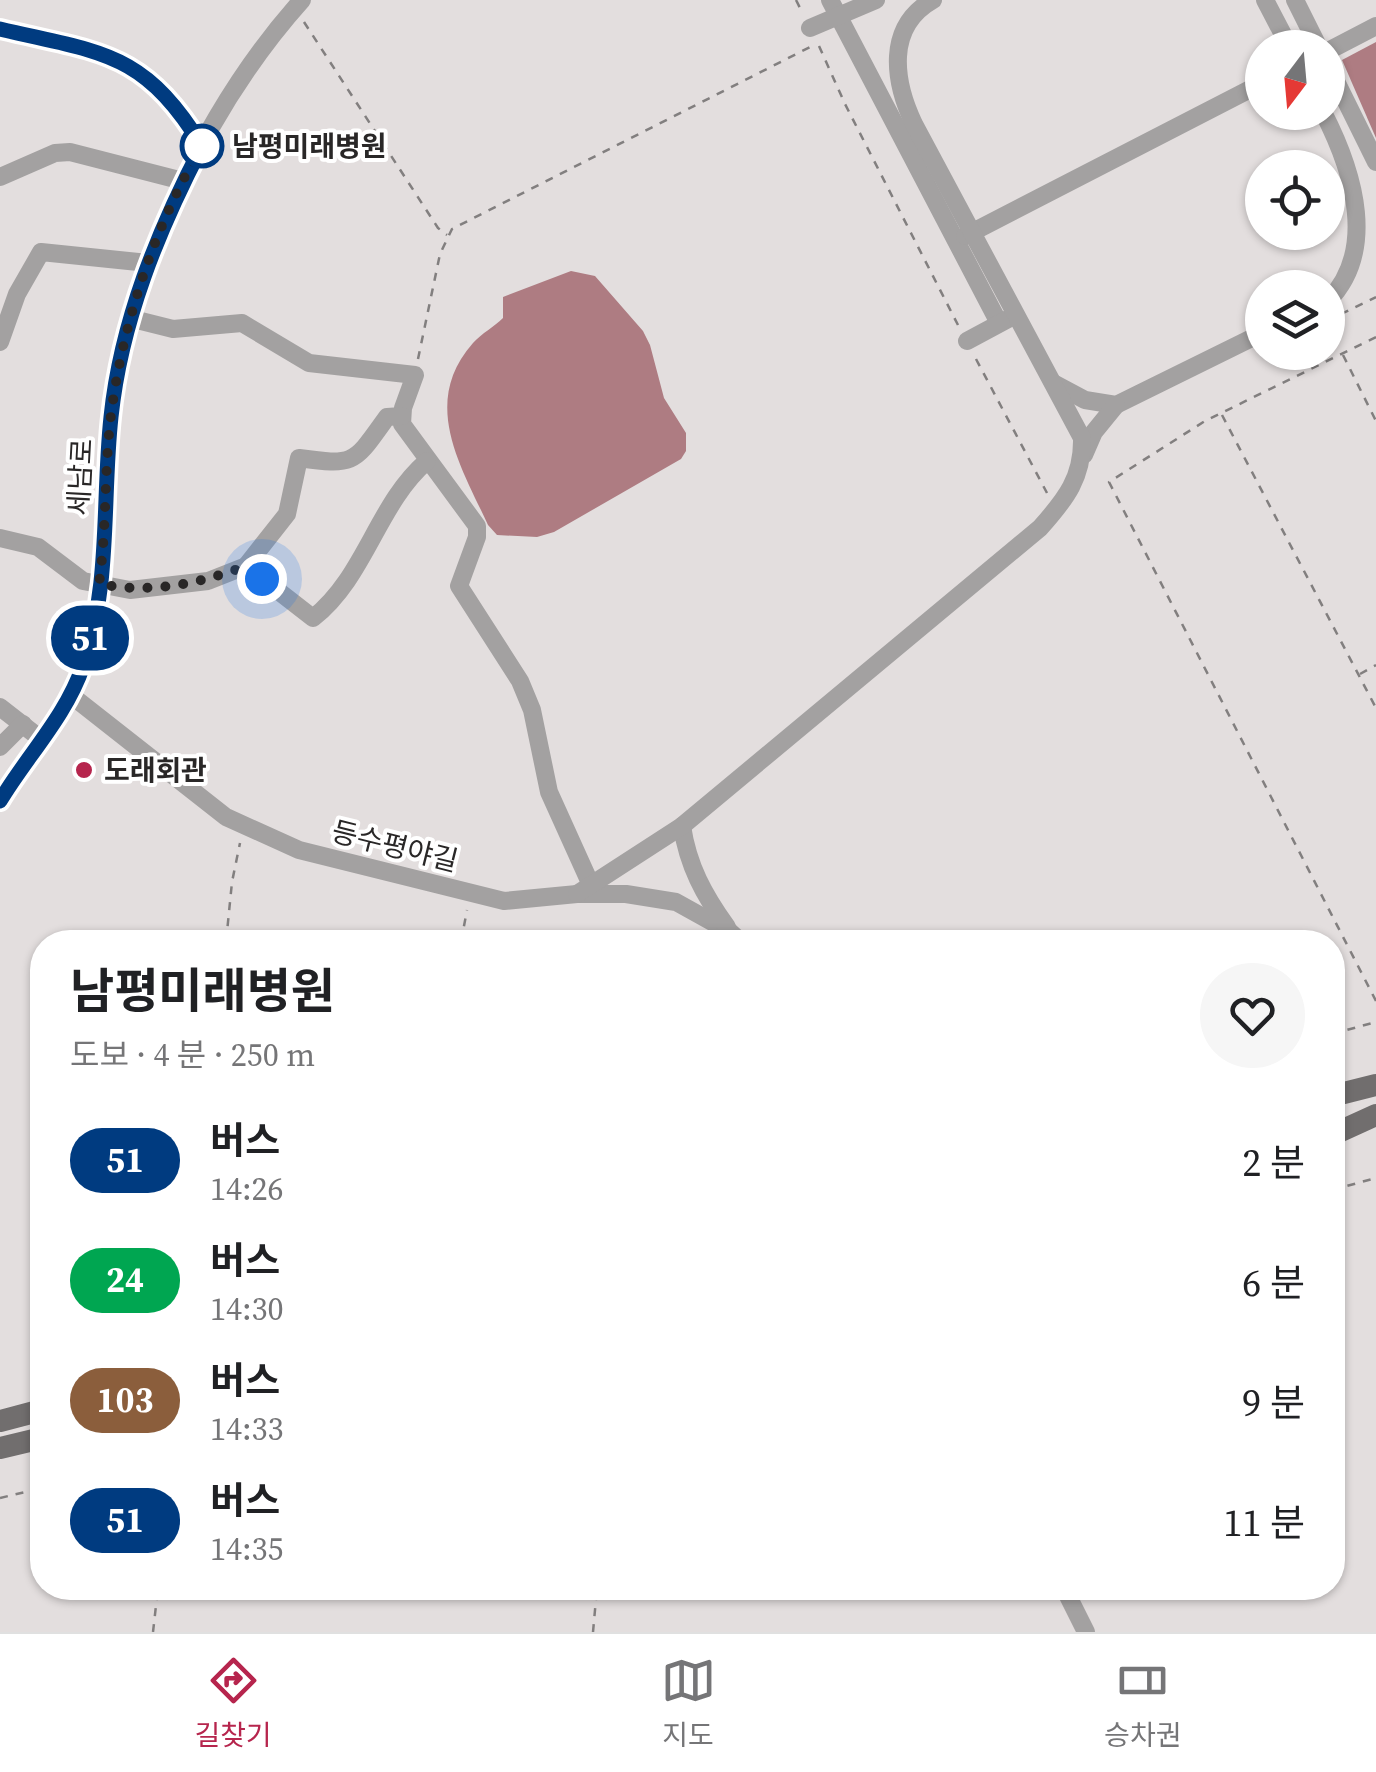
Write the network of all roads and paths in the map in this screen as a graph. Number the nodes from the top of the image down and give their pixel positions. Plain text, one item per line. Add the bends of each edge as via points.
1 (796, 0) edge
2 (830, 0) edge
3 (876, 0) edge
4 (933, 0) edge
5 (1265, 0) edge
6 (1295, 0) edge
7 (298, 4) edge
8 (840, 18) junction
9 (1376, 26) edge
10 (810, 28) joint
11 (0, 29) edge
12 (1281, 30) edge
13 (1310, 30) edge
14 (1345, 42) edge
15 (1245, 92) edge
16 (1345, 99) edge
17 (1333, 130) edge
18 (202, 146) junction
19 (1376, 162) edge
20 (0, 176) edge
21 (182, 181) junction
22 (1374, 215) edge
23 (447, 236) junction
24 (964, 236) junction
25 (1375, 242) edge
26 (148, 263) junction
27 (1345, 288) edge
28 (1376, 297) edge
29 (1345, 312) edge
30 (1017, 314) junction
31 (133, 319) junction
32 (1000, 324) junction
33 (1376, 337) edge
34 (1245, 340) edge
35 (967, 341) junction
36 (0, 342) edge
37 (1345, 352) edge
38 (1345, 360) edge
39 (1310, 370) edge
40 (415, 375) junction
41 (1055, 384) junction
42 (1116, 404) junction
43 (1221, 414) junction
44 (402, 416) junction
45 (1376, 421) edge
46 (1082, 460) junction
47 (428, 461) junction
48 (1058, 508) junction
49 (0, 538) edge
50 (246, 566) junction
51 (99, 584) junction
52 (1376, 665) edge
53 (1358, 675) junction
54 (72, 696) junction
55 (0, 707) edge
56 (1376, 708) edge
57 (23, 724) junction
58 (41, 739) junction
59 (0, 748) edge
60 (0, 801) edge
61 (682, 826) junction
62 (245, 827) junction
63 (584, 890) junction
64 (470, 894) junction
65 (227, 930) edge
66 (463, 930) edge
67 (724, 930) edge
68 (731, 930) edge
69 (1340, 930) edge
70 (1345, 941) edge
71 (1376, 1001) edge
72 (1376, 1022) edge
73 (1345, 1030) edge
74 (1376, 1114) edge
75 (1345, 1121) edge
76 (1345, 1129) edge
77 (1376, 1178) edge
78 (1345, 1186) edge
79 (30, 1413) edge
80 (0, 1421) edge
81 (30, 1441) edge
82 (0, 1448) edge
83 (30, 1491) edge
84 (0, 1498) edge
85 (156, 1600) edge
86 (596, 1600) edge
87 (1070, 1600) edge
88 (152, 1632) edge
89 (592, 1632) edge
90 (1086, 1632) edge

1 - 10 path
2 - 8 street
3 - 8 street
4 - 24 street via 899,40 896,70
5 - 12 street
6 - 13 street
7 - 18 street, 세남로
7 - 23 path
8 - 10 street
8 - 24 street
9 - 14 street
11 - 18 street via 92,50 140,72 181,112
15 - 24 street
16 - 19 street
17 - 22 street
18 - 21 street, 세남로
20 - 21 street via 70,152
21 - 26 street, 세남로
23 - 35 path via 818,43
23 - 40 path
24 - 30 street
24 - 32 street
25 - 27 street via 1360,277
26 - 31 street, 세남로
26 - 36 street via 41,252
28 - 29 path
30 - 32 street
30 - 41 street
31 - 40 street via 173,328 242,323 309,362
31 - 51 street, 세남로 via 110,420
32 - 35 street
33 - 37 path
34 - 42 street
35 - 48 path
38 - 45 path
39 - 43 path
40 - 44 street
41 - 42 street via 1085,400
41 - 46 street via 1082,438
42 - 46 street
43 - 53 path
43 - 69 path via 1110,482
44 - 47 street
44 - 50 street via 387,418 353,459 299,458 287,514
46 - 48 street
47 - 50 street via 401,487 334,601 313,618
47 - 63 street via 477,526 459,586 532,710 548,792
48 - 61 street
49 - 51 street via 38,547 82,580
50 - 51 street via 184,584 130,590
51 - 54 street, 세남로 via 88,652
52 - 53 path
53 - 56 path
54 - 58 street, 세남로
54 - 62 street, 등수평야길
55 - 57 street
57 - 58 street
57 - 59 street
58 - 60 street, 세남로
61 - 63 street
61 - 68 street via 693,872
62 - 64 street, 등수평야길 via 299,850
62 - 65 path
63 - 64 street, 등수평야길 via 504,901
63 - 67 street, 등수평야길 via 676,902
64 - 66 path
70 - 71 path
72 - 73 path
74 - 75 main road
74 - 76 main road
77 - 78 path
79 - 80 main road
81 - 82 main road
83 - 84 path
85 - 88 path
86 - 89 path
87 - 90 street

